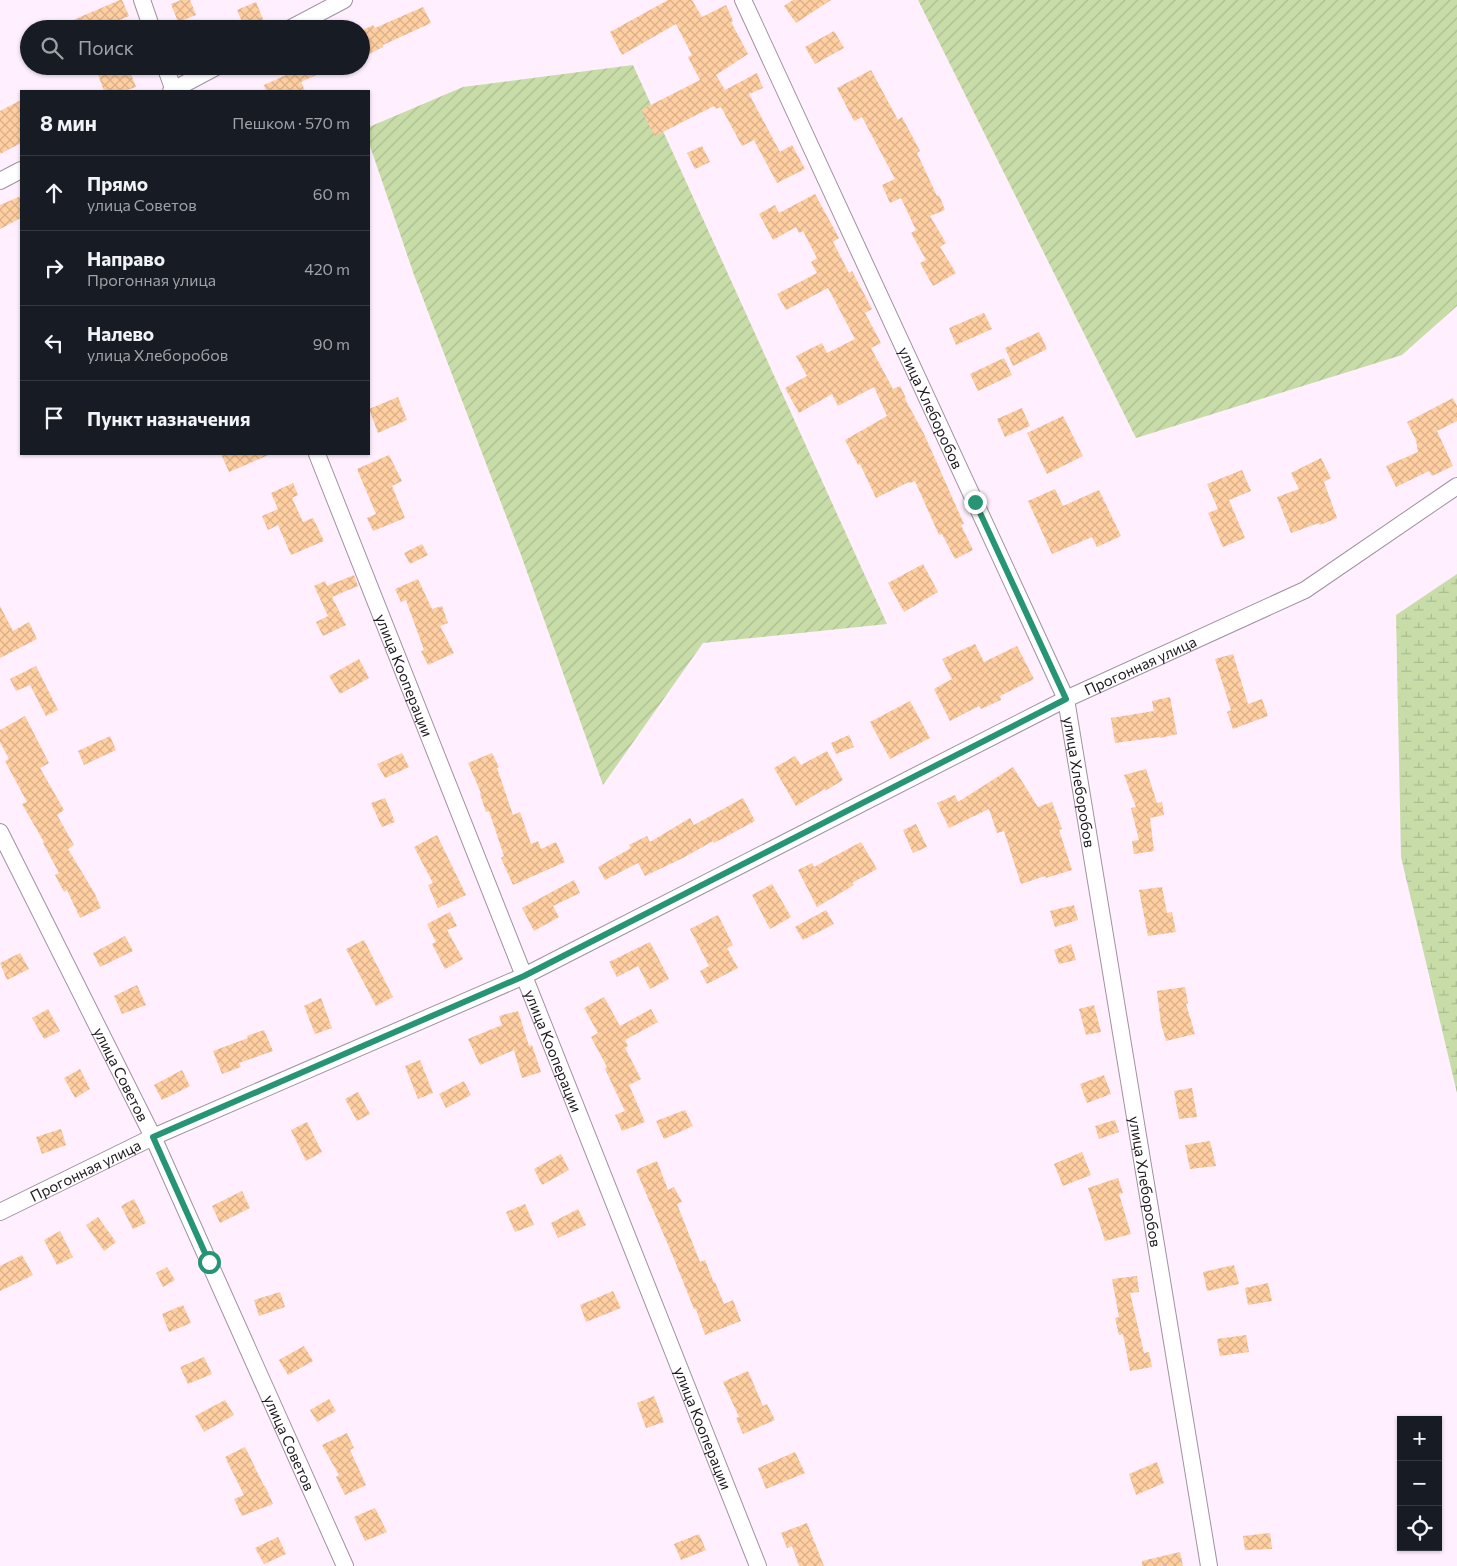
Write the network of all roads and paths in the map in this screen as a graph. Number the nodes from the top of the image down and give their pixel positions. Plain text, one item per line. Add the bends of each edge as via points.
1 (142, 0) edge
2 (344, 0) edge
3 (742, 0) edge
4 (149, 20) edge
5 (306, 20) edge
6 (168, 75) edge
7 (202, 75) edge
8 (173, 90) edge
9 (175, 90) edge
10 (20, 171) edge
11 (0, 181) edge
12 (318, 455) edge
13 (1457, 486) edge
14 (1066, 699) junction
15 (0, 832) edge
16 (524, 976) junction
17 (153, 1137) junction
18 (0, 1212) edge
19 (345, 1566) edge
20 (758, 1566) edge
21 (1209, 1566) edge

1 - 4 street
2 - 5 street
3 - 14 street, улица Хлеборобов
6 - 8 street
7 - 9 street
10 - 11 street
12 - 16 street, улица Кооперации
13 - 14 street, Прогонная улица via 1305,590
14 - 16 street, Прогонная улица
14 - 21 street, улица Хлеборобов
15 - 17 street, улица Советов
16 - 17 street, Прогонная улица
16 - 20 street, улица Кооперации
17 - 18 street, Прогонная улица
17 - 19 street, улица Советов

